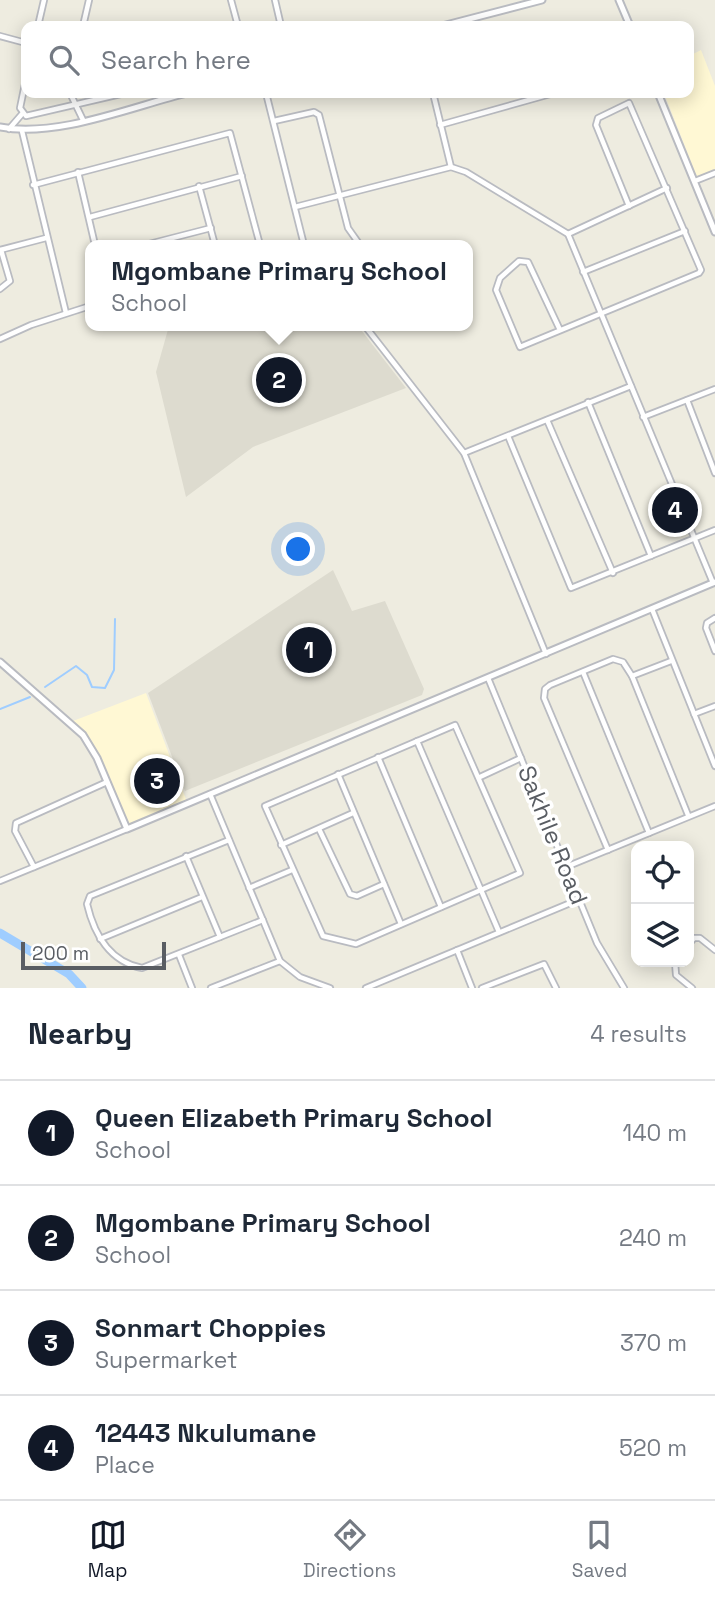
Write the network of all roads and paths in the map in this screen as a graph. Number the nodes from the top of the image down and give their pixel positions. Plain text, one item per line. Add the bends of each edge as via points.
1 (44, 0) edge
2 (89, 0) edge
3 (231, 0) edge
4 (275, 0) edge
5 (505, 0) edge
6 (542, 0) edge
7 (619, 0) edge
8 (508, 9) junction
9 (39, 21) edge
10 (84, 21) edge
11 (237, 21) edge
12 (280, 21) edge
13 (461, 21) edge
14 (628, 21) edge
15 (0, 36) edge
16 (21, 42) edge
17 (24, 98) edge
18 (72, 98) edge
19 (106, 98) edge
20 (168, 98) edge
21 (267, 98) edge
22 (434, 98) edge
23 (536, 98) edge
24 (660, 98) edge
25 (75, 106) junction
26 (22, 114) junction
27 (83, 120) junction
28 (274, 121) junction
29 (440, 125) junction
30 (0, 127) edge
31 (9, 129) junction
32 (22, 131) junction
33 (451, 167) junction
34 (78, 172) junction
35 (715, 173) edge
36 (242, 176) junction
37 (695, 181) junction
38 (33, 185) junction
39 (199, 186) junction
40 (667, 188) junction
41 (341, 195) junction
42 (629, 206) junction
43 (295, 207) junction
44 (90, 217) junction
45 (211, 228) junction
46 (685, 231) junction
47 (715, 232) edge
48 (568, 234) junction
49 (46, 238) junction
50 (94, 240) edge
51 (164, 240) edge
52 (214, 240) edge
53 (259, 240) edge
54 (303, 240) edge
55 (356, 240) edge
56 (1, 250) edge
57 (583, 272) junction
58 (0, 289) edge
59 (85, 307) edge
60 (66, 313) junction
61 (601, 314) junction
62 (560, 330) junction
63 (371, 331) edge
64 (0, 339) edge
65 (631, 386) junction
66 (715, 388) edge
67 (687, 400) junction
68 (588, 402) junction
69 (643, 417) junction
70 (547, 420) junction
71 (508, 436) junction
72 (464, 453) junction
73 (715, 472) edge
74 (715, 530) edge
75 (694, 538) junction
76 (651, 556) junction
77 (613, 573) junction
78 (714, 583) edge
79 (652, 609) junction
80 (715, 618) edge
81 (715, 651) edge
82 (547, 654) junction
83 (671, 661) junction
84 (0, 662) edge
85 (583, 672) junction
86 (632, 676) junction
87 (488, 678) junction
88 (715, 706) edge
89 (694, 714) junction
90 (417, 741) junction
91 (378, 757) junction
92 (522, 758) junction
93 (715, 766) edge
94 (338, 774) junction
95 (480, 777) junction
96 (107, 782) junction
97 (210, 794) junction
98 (715, 806) edge
99 (354, 813) junction
100 (688, 815) junction
101 (127, 829) junction
102 (318, 829) junction
103 (649, 833) junction
104 (229, 840) junction
105 (281, 845) junction
106 (608, 850) junction
107 (186, 856) junction
108 (34, 867) junction
109 (566, 867) junction
110 (292, 870) junction
111 (0, 881) edge
112 (384, 884) junction
113 (249, 888) junction
114 (481, 891) junction
115 (202, 897) junction
116 (580, 899) junction
117 (441, 907) junction
118 (262, 920) junction
119 (401, 924) junction
120 (499, 932) junction
121 (220, 937) junction
122 (100, 939) junction
123 (694, 940) edge
124 (457, 950) junction
125 (715, 950) edge
126 (179, 955) junction
127 (280, 961) junction
128 (674, 967) edge
129 (192, 988) edge
130 (211, 988) edge
131 (330, 988) edge
132 (366, 988) edge
133 (472, 988) edge
134 (482, 988) edge
135 (556, 988) edge
136 (624, 988) edge
137 (692, 988) edge

1 - 9 street
2 - 10 street
3 - 11 street
4 - 12 street
5 - 8 street
6 - 8 street
7 - 14 street
8 - 13 street
15 - 16 street
17 - 26 street
18 - 25 street
19 - 25 street
20 - 27 street
21 - 28 street
22 - 29 street
23 - 29 street
24 - 37 street
25 - 26 street
25 - 27 street
26 - 31 street
27 - 32 street
28 - 41 street via 319,114
28 - 43 street
29 - 33 street
30 - 31 street
31 - 32 street
32 - 38 street
33 - 41 street
33 - 48 street
34 - 36 street via 227,133 232,135
34 - 38 street
34 - 44 street
35 - 37 street
36 - 39 street
36 - 53 street
37 - 47 street
38 - 49 street
39 - 44 street
39 - 45 street
40 - 42 street
40 - 42 street via 628,103 598,118 596,125
40 - 46 street
41 - 43 street
41 - 55 street via 348,228
42 - 48 street
43 - 54 street
44 - 50 street
45 - 51 street
45 - 52 street
46 - 57 street
46 - 61 street via 701,267 699,273
48 - 57 street
49 - 56 street
49 - 60 street
56 - 58 street via 10,281
57 - 61 street
59 - 60 street
60 - 64 street
61 - 62 street
61 - 65 street
62 - 62 street via 517,346 496,290 500,278 519,261 528,262
63 - 72 street
65 - 68 street
65 - 69 street
66 - 67 street
67 - 69 street
67 - 73 street
68 - 70 street
68 - 76 street
69 - 75 street
70 - 71 street
70 - 77 street
71 - 72 street
71 - 77 street via 568,585 577,588
72 - 82 street
74 - 75 street
75 - 76 street
75 - 78 street
76 - 77 street
78 - 79 street
79 - 82 street
79 - 83 street
80 - 81 street via 706,628
82 - 87 street
83 - 86 street
83 - 89 street
84 - 96 street via 83,735
85 - 86 street via 617,659
85 - 103 street
85 - 106 street via 550,685 544,698
86 - 100 street
87 - 92 street, Sakhile Road
87 - 97 street
88 - 89 street
89 - 93 street
90 - 91 street
90 - 95 street via 457,726
90 - 114 street
91 - 94 street
91 - 117 street
92 - 95 street
92 - 109 street, Sakhile Road
94 - 99 street
94 - 105 street via 266,805
95 - 114 street via 520,872
96 - 101 street
96 - 108 street via 15,824
97 - 101 street
97 - 104 street
98 - 100 street
99 - 102 street
99 - 112 street
100 - 103 street
101 - 108 street
102 - 105 street
102 - 112 street via 350,894 357,896
103 - 106 street
104 - 107 street
104 - 113 street
105 - 110 street
106 - 109 street
107 - 115 street
107 - 122 street via 88,898 87,908
108 - 111 street
109 - 116 street, Sakhile Road
110 - 113 street
110 - 119 street via 320,932 328,938 356,944
112 - 119 street
113 - 118 street
114 - 117 street
114 - 120 street
115 - 121 street
115 - 122 street
116 - 120 street
116 - 136 street, Sakhile Road via 597,943
117 - 119 street
118 - 121 street
118 - 127 street
120 - 124 street
121 - 126 street
122 - 126 street via 107,950 139,968
123 - 125 street
124 - 132 street
124 - 133 street
126 - 129 street
127 - 130 street
127 - 131 street via 300,977
128 - 137 street via 673,972
134 - 135 street via 544,964

